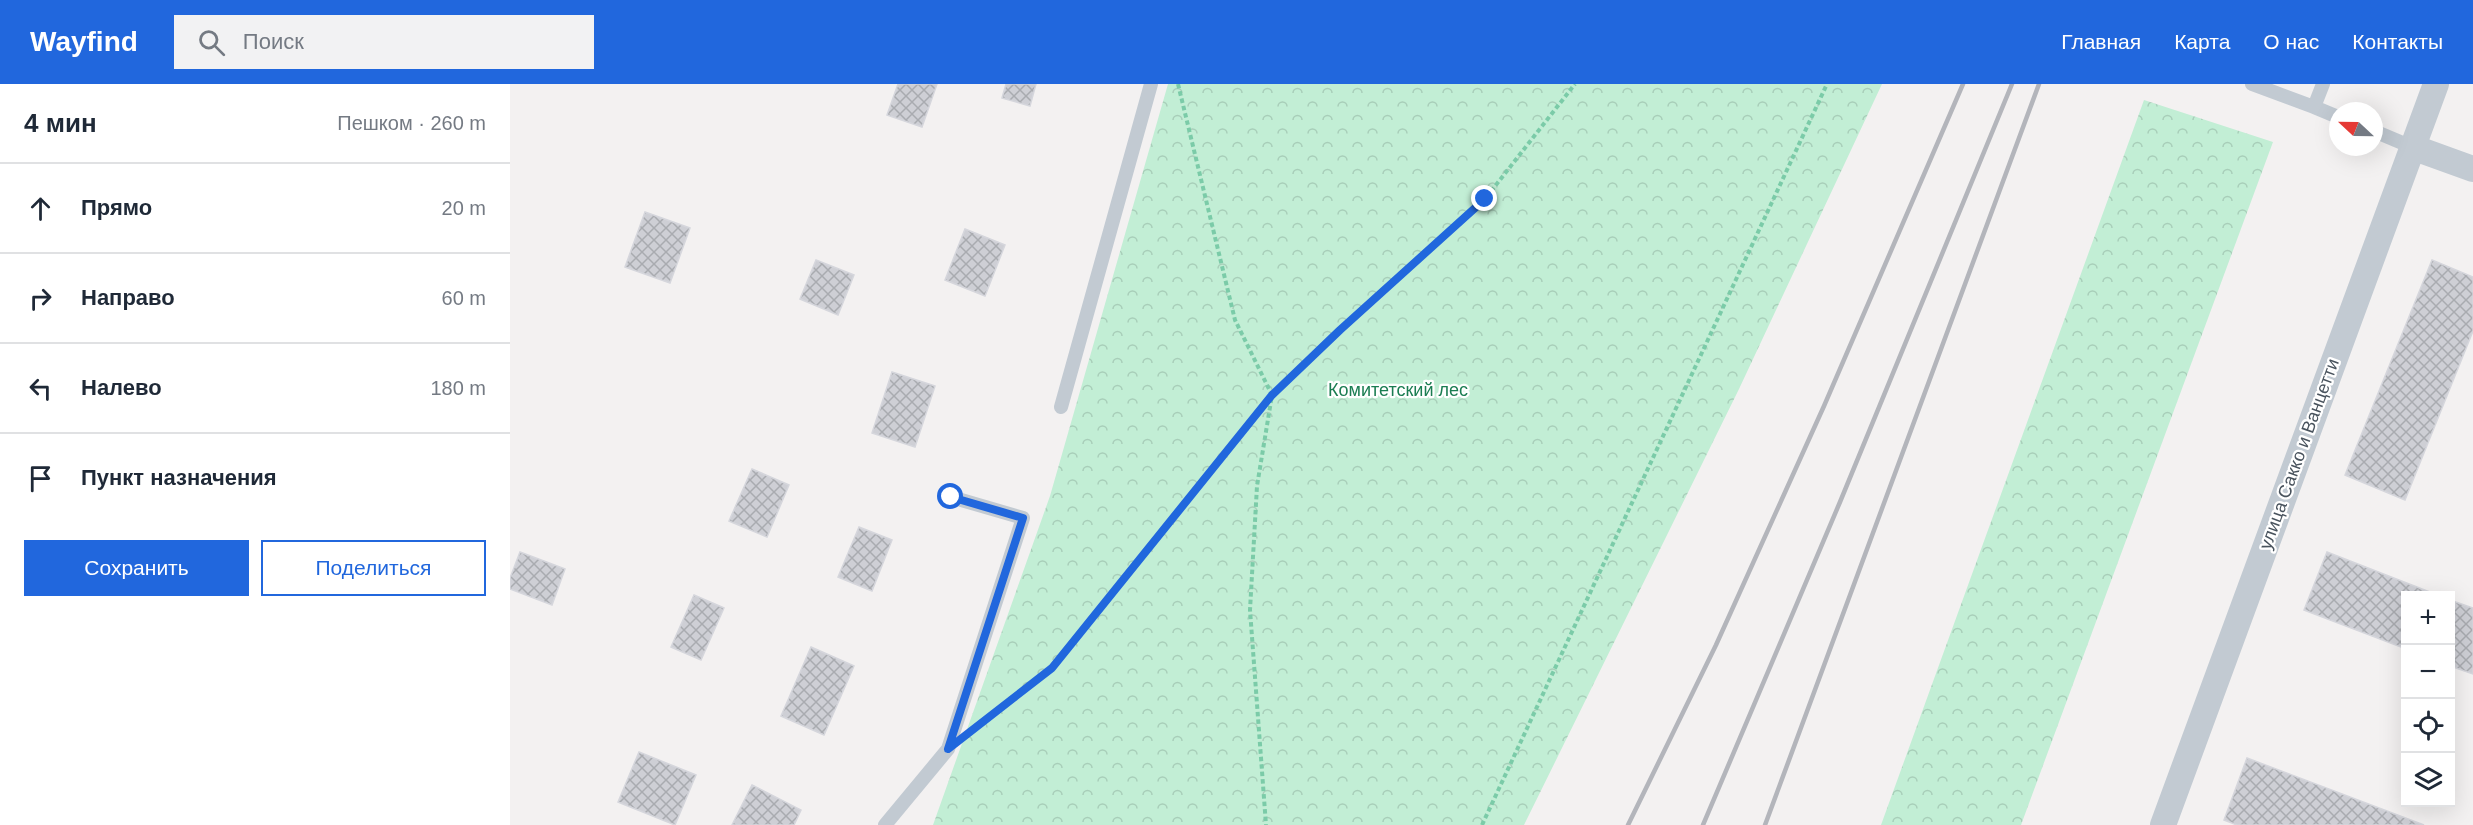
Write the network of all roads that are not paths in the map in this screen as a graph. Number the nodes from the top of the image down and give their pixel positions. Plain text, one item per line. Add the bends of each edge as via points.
1 (1151, 84) edge
2 (2252, 84) edge
3 (2323, 84) edge
4 (2436, 84) edge
5 (2314, 106) junction
6 (2329, 113) edge
7 (2383, 136) edge
8 (2412, 147) junction
9 (2473, 169) edge
10 (1061, 407) dead end
11 (951, 497) dead end
12 (885, 825) edge
13 (2163, 825) edge

1 - 10 lane
2 - 5 lane
3 - 5 lane
4 - 8 street, улица Сакко и Ванцетти
5 - 6 lane
7 - 8 lane
8 - 9 street
8 - 13 street, улица Сакко и Ванцетти
11 - 12 lane via 1023,518 948,749

